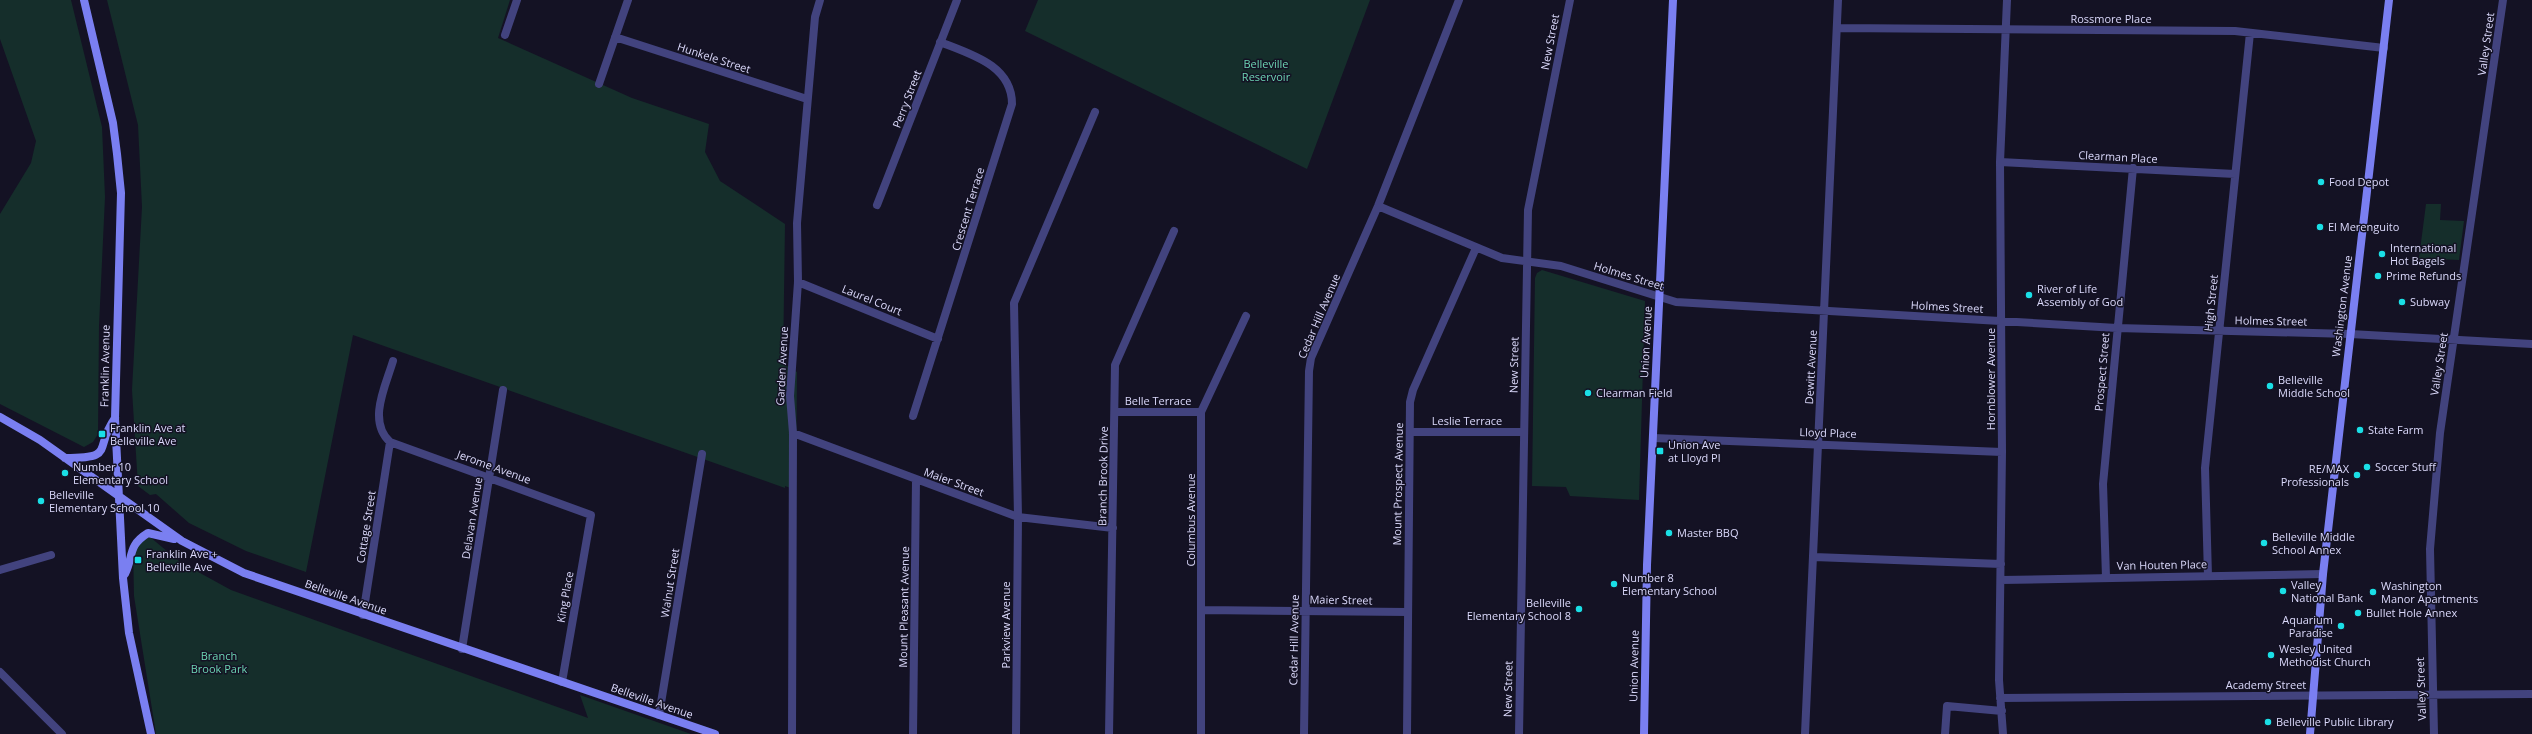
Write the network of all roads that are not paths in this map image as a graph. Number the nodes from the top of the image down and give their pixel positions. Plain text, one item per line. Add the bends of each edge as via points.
1 (84, 0) edge
2 (517, 0) edge
3 (628, 0) edge
4 (820, 0) edge
5 (957, 0) edge
6 (1459, 0) edge
7 (1570, 0) edge
8 (1673, 0) edge
9 (1838, 0) edge
10 (2007, 0) edge
11 (2389, 0) edge
12 (2503, 0) edge
13 (1837, 28) junction
14 (2006, 30) junction
15 (2250, 32) junction
16 (505, 35) dead end
17 (615, 37) junction
18 (940, 42) junction
19 (2384, 48) junction
20 (599, 84) dead end
21 (807, 99) junction
22 (1095, 112) dead end
23 (2000, 162) junction
24 (2133, 168) junction
25 (2235, 174) junction
26 (878, 206) dead end
27 (1378, 206) junction
28 (1174, 232) dead end
29 (1476, 248) junction
30 (1527, 262) junction
31 (798, 282) junction
32 (1659, 297) junction
33 (1825, 311) junction
34 (1246, 316) dead end
35 (2001, 322) junction
36 (2117, 328) junction
37 (2220, 330) junction
38 (2350, 334) junction
39 (938, 339) junction
40 (2454, 340) junction
41 (2532, 344) edge
42 (393, 361) dead end
43 (503, 390) dead end
44 (1115, 412) junction
45 (1202, 412) junction
46 (913, 416) dead end
47 (0, 417) edge
48 (115, 418) junction
49 (1410, 432) junction
50 (1524, 432) junction
51 (793, 433) junction
52 (1653, 438) junction
53 (390, 442) junction
54 (1819, 443) junction
55 (2002, 452) junction
56 (702, 454) dead end
57 (65, 458) junction
58 (489, 477) junction
59 (916, 480) junction
60 (119, 497) junction
61 (591, 515) joint
62 (1018, 517) junction
63 (1113, 528) junction
64 (182, 542) junction
65 (51, 555) dead end
66 (1814, 557) junction
67 (2001, 564) junction
68 (0, 570) edge
69 (2323, 574) junction
70 (2208, 576) junction
71 (2106, 577) junction
72 (123, 578) junction
73 (2001, 580) junction
74 (1202, 610) junction
75 (1305, 611) junction
76 (1408, 612) junction
77 (363, 615) junction
78 (462, 649) junction
79 (0, 672) edge
80 (562, 682) junction
81 (2532, 694) edge
82 (2432, 695) junction
83 (2312, 696) junction
84 (2000, 698) junction
85 (2002, 711) junction
86 (659, 715) junction
87 (62, 734) edge
88 (151, 734) edge
89 (715, 734) edge
90 (792, 734) edge
91 (913, 734) edge
92 (1016, 734) edge
93 (1109, 734) edge
94 (1201, 734) edge
95 (1304, 734) edge
96 (1407, 734) edge
97 (1519, 734) edge
98 (1644, 734) edge
99 (1805, 734) edge
100 (1945, 734) edge
101 (2003, 734) edge
102 (2310, 734) edge
103 (2434, 734) edge

1 - 48 main road, Franklin Avenue via 113,123 121,193
2 - 16 street
3 - 17 street
4 - 21 street, Garden Avenue via 815,17
5 - 18 street, Perry Street
6 - 27 street, Cedar Hill Avenue
7 - 30 street, New Street via 1528,210
8 - 32 main road, Union Avenue
9 - 13 street, Dewitt Avenue
10 - 14 street, Hornblower Avenue
11 - 19 main road, Washington Avenue
12 - 40 street, Valley Street
13 - 14 street, Rossmore Place
13 - 33 street, Dewitt Avenue
14 - 15 street, Rossmore Place
14 - 23 street, Hornblower Avenue
15 - 19 street, Rossmore Place
15 - 25 street, High Street
17 - 20 street
17 - 21 street, Hunkele Street
18 - 26 street, Perry Street
18 - 39 street, Crescent Terrace via 991,63 1008,87 1012,104
19 - 38 main road, Washington Avenue
21 - 31 street, Garden Avenue via 797,223
22 - 62 street, Parkview Avenue via 1014,303
23 - 24 street, Clearman Place
23 - 35 street, Hornblower Avenue
24 - 25 street, Clearman Place
24 - 36 street, Prospect Street
25 - 37 street, High Street
27 - 29 street, Holmes Street
27 - 75 street, Cedar Hill Avenue via 1311,358 1308,371
28 - 44 street, Branch Brook Drive via 1116,365
29 - 30 street, Holmes Street via 1502,258
29 - 49 street, Mount Prospect Avenue via 1413,390 1410,402
30 - 32 street, Holmes Street via 1561,266
30 - 50 street, New Street
31 - 39 street, Laurel Court
31 - 51 street, Garden Avenue via 790,396
32 - 33 street, Holmes Street via 1676,302
32 - 52 main road, Union Avenue
33 - 35 street, Holmes Street
33 - 54 street, Dewitt Avenue
34 - 45 street, Columbus Avenue
35 - 36 street, Holmes Street
35 - 55 street, Hornblower Avenue
36 - 37 street, Holmes Street
36 - 71 street, Prospect Street via 2103,484
37 - 38 street, Holmes Street
37 - 70 street, High Street via 2205,468
38 - 40 street, Holmes Street
38 - 69 main road, Washington Avenue
39 - 46 street, Crescent Terrace
40 - 41 street, Holmes Street
40 - 82 street, Valley Street via 2440,433 2430,549
42 - 53 street via 379,415 381,431
43 - 58 street, Delavan Avenue
44 - 45 street, Belle Terrace
44 - 63 street, Branch Brook Drive
45 - 74 street, Columbus Avenue
47 - 57 main road, Belleville Avenue
48 - 57 main road via 106,430 105,445 100,453 87,458
48 - 60 main road, Franklin Avenue
49 - 50 street, Leslie Terrace
49 - 76 street, Mount Prospect Avenue
50 - 97 street, New Street
51 - 59 street, Maier Street
51 - 90 street, Garden Avenue
52 - 54 street, Lloyd Place
52 - 98 main road, Union Avenue via 1646,569
53 - 58 street, Jerome Avenue
53 - 77 street, Cottage Street
54 - 55 street, Lloyd Place
54 - 66 street, Dewitt Avenue
55 - 67 street, Hornblower Avenue
56 - 86 street, Walnut Street
57 - 60 main road, Belleville Avenue
58 - 61 street, Jerome Avenue
58 - 78 street, Delavan Avenue
59 - 62 street, Maier Street
59 - 91 street, Mount Pleasant Avenue
60 - 64 main road, Belleville Avenue
60 - 72 main road, Franklin Avenue
61 - 80 street, King Place
62 - 63 street, Maier Street
62 - 92 street, Parkview Avenue
63 - 93 street, Branch Brook Drive
64 - 72 main road via 148,533 131,549
64 - 77 main road, Belleville Avenue via 244,573
65 - 68 street
66 - 67 street
66 - 99 street, Dewitt Avenue
67 - 73 street, Hornblower Avenue
69 - 70 street, Van Houten Place
69 - 83 main road, Washington Avenue
70 - 71 street, Van Houten Place
71 - 73 street, Van Houten Place
72 - 88 main road, Franklin Avenue via 129,633
73 - 84 street, Hornblower Avenue
74 - 75 street, Maier Street
74 - 94 street, Columbus Avenue
75 - 76 street, Maier Street
75 - 95 street, Cedar Hill Avenue
76 - 96 street, Mount Prospect Avenue
77 - 78 main road, Belleville Avenue
78 - 80 main road, Belleville Avenue
79 - 87 street
80 - 86 main road, Belleville Avenue
81 - 82 street, Academy Street
82 - 83 street, Academy Street
82 - 103 street, Valley Street
83 - 84 street, Academy Street
83 - 102 main road, Washington Avenue
84 - 85 street, Hornblower Avenue
85 - 100 street via 1947,706
85 - 101 street, Hornblower Avenue
86 - 89 main road, Belleville Avenue

